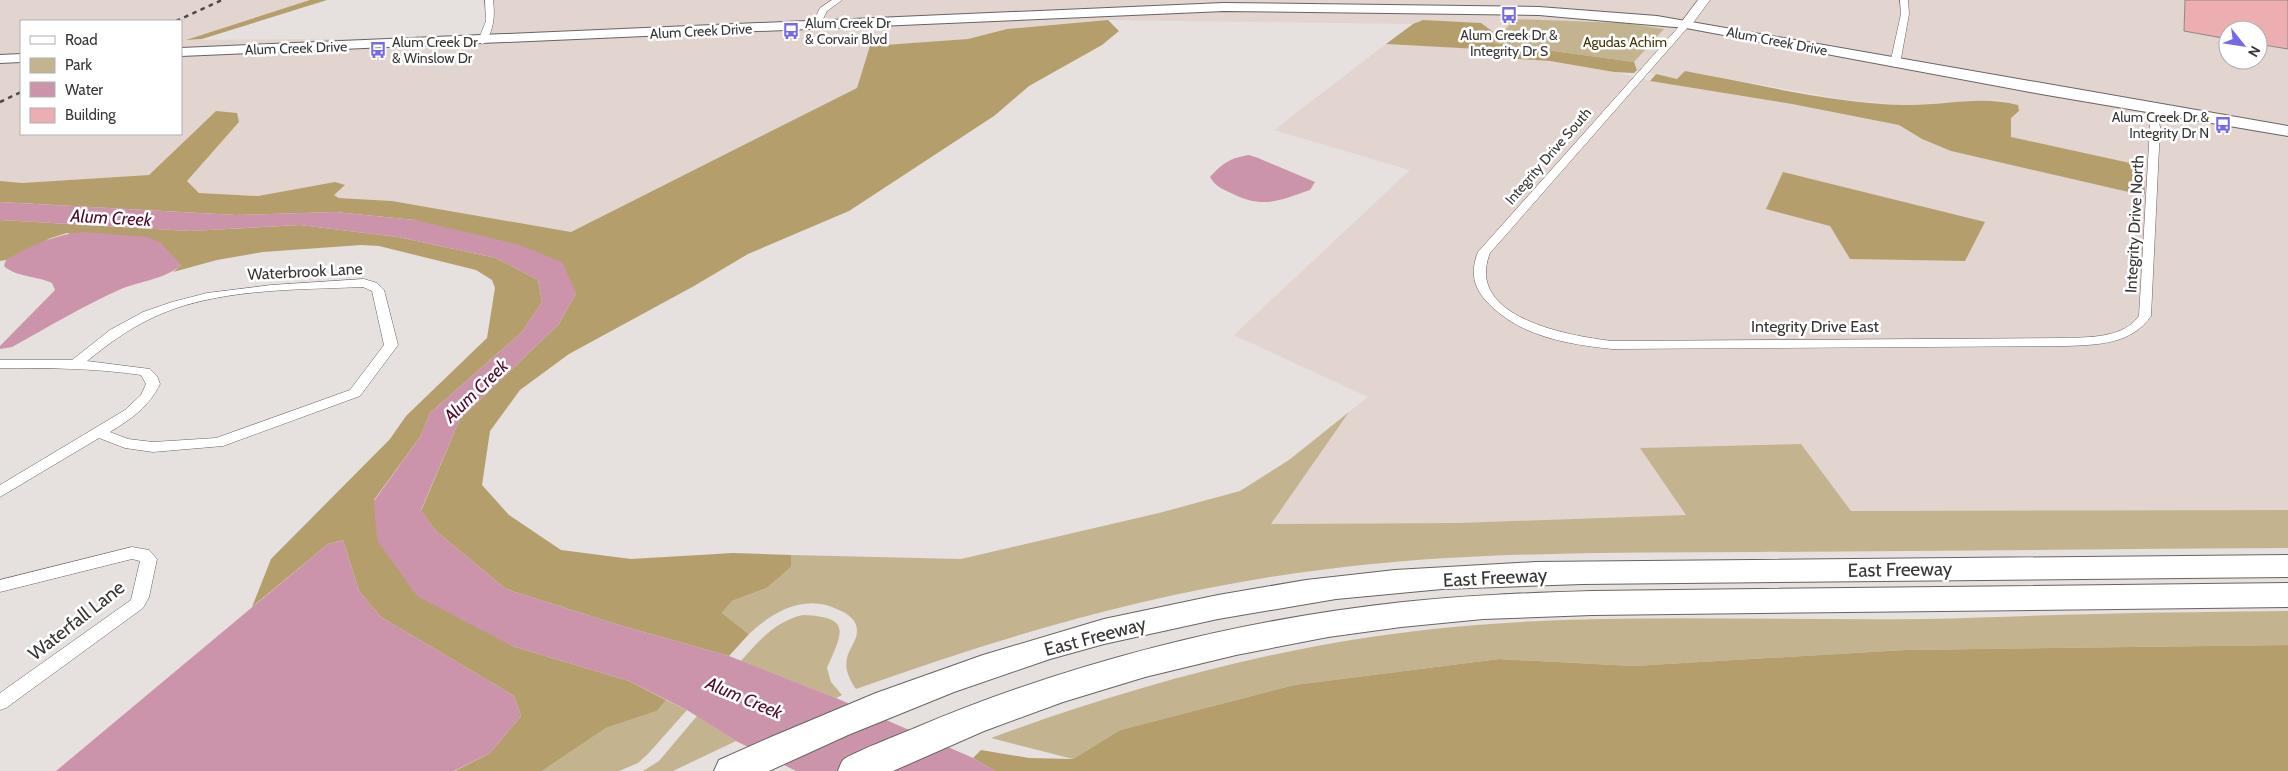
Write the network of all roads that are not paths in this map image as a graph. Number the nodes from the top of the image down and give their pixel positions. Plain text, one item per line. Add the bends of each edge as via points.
1 (489, 0) edge
2 (838, 0) edge
3 (1704, 0) edge
4 (1904, 0) edge
5 (1215, 6) edge
6 (1686, 24) junction
7 (816, 25) junction
8 (482, 40) junction
9 (182, 52) edge
10 (20, 58) edge
11 (0, 59) edge
12 (1895, 64) junction
13 (2151, 108) junction
14 (2288, 131) edge
15 (1509, 316) joint
16 (2126, 332) joint
17 (0, 364) edge
18 (75, 364) junction
19 (97, 432) junction
20 (2, 489) edge
21 (2288, 566) edge
22 (0, 586) edge
23 (2288, 596) edge
24 (0, 703) edge
25 (732, 771) edge
26 (856, 771) edge

1 - 8 street via 490,29
2 - 7 street via 823,10
3 - 6 main road
4 - 12 street via 1905,14
5 - 6 main road, Alum Creek Drive via 1233,11 1539,11
5 - 7 main road, Alum Creek Drive
6 - 12 main road, Alum Creek Drive
6 - 15 street, Integrity Drive South via 1484,252 1479,265 1479,280 1487,295
7 - 8 main road, Alum Creek Drive
8 - 9 main road, Alum Creek Drive
10 - 11 main road
12 - 13 main road, Alum Creek Drive
13 - 14 main road, Alum Creek Drive
13 - 16 street, Integrity Drive North via 2155,127 2145,316 2142,322
15 - 16 street, Integrity Drive East via 1551,335 1612,345 2066,342 2102,340
17 - 18 street
18 - 19 street via 140,371 150,376 153,384 142,403
18 - 19 street, Waterbrook Lane via 134,322 200,298 354,284 369,284 378,290 391,345 355,393 218,443 153,447 126,443
19 - 20 street
21 - 25 highway, East Freeway via 1589,572 1395,581 1267,598 1154,620 1055,646 942,682
22 - 24 street, Waterfall Lane via 132,553 143,554 149,559 137,604
23 - 26 highway, East Freeway via 1659,601 1543,604 1403,614 1287,632 1093,678 1009,706

